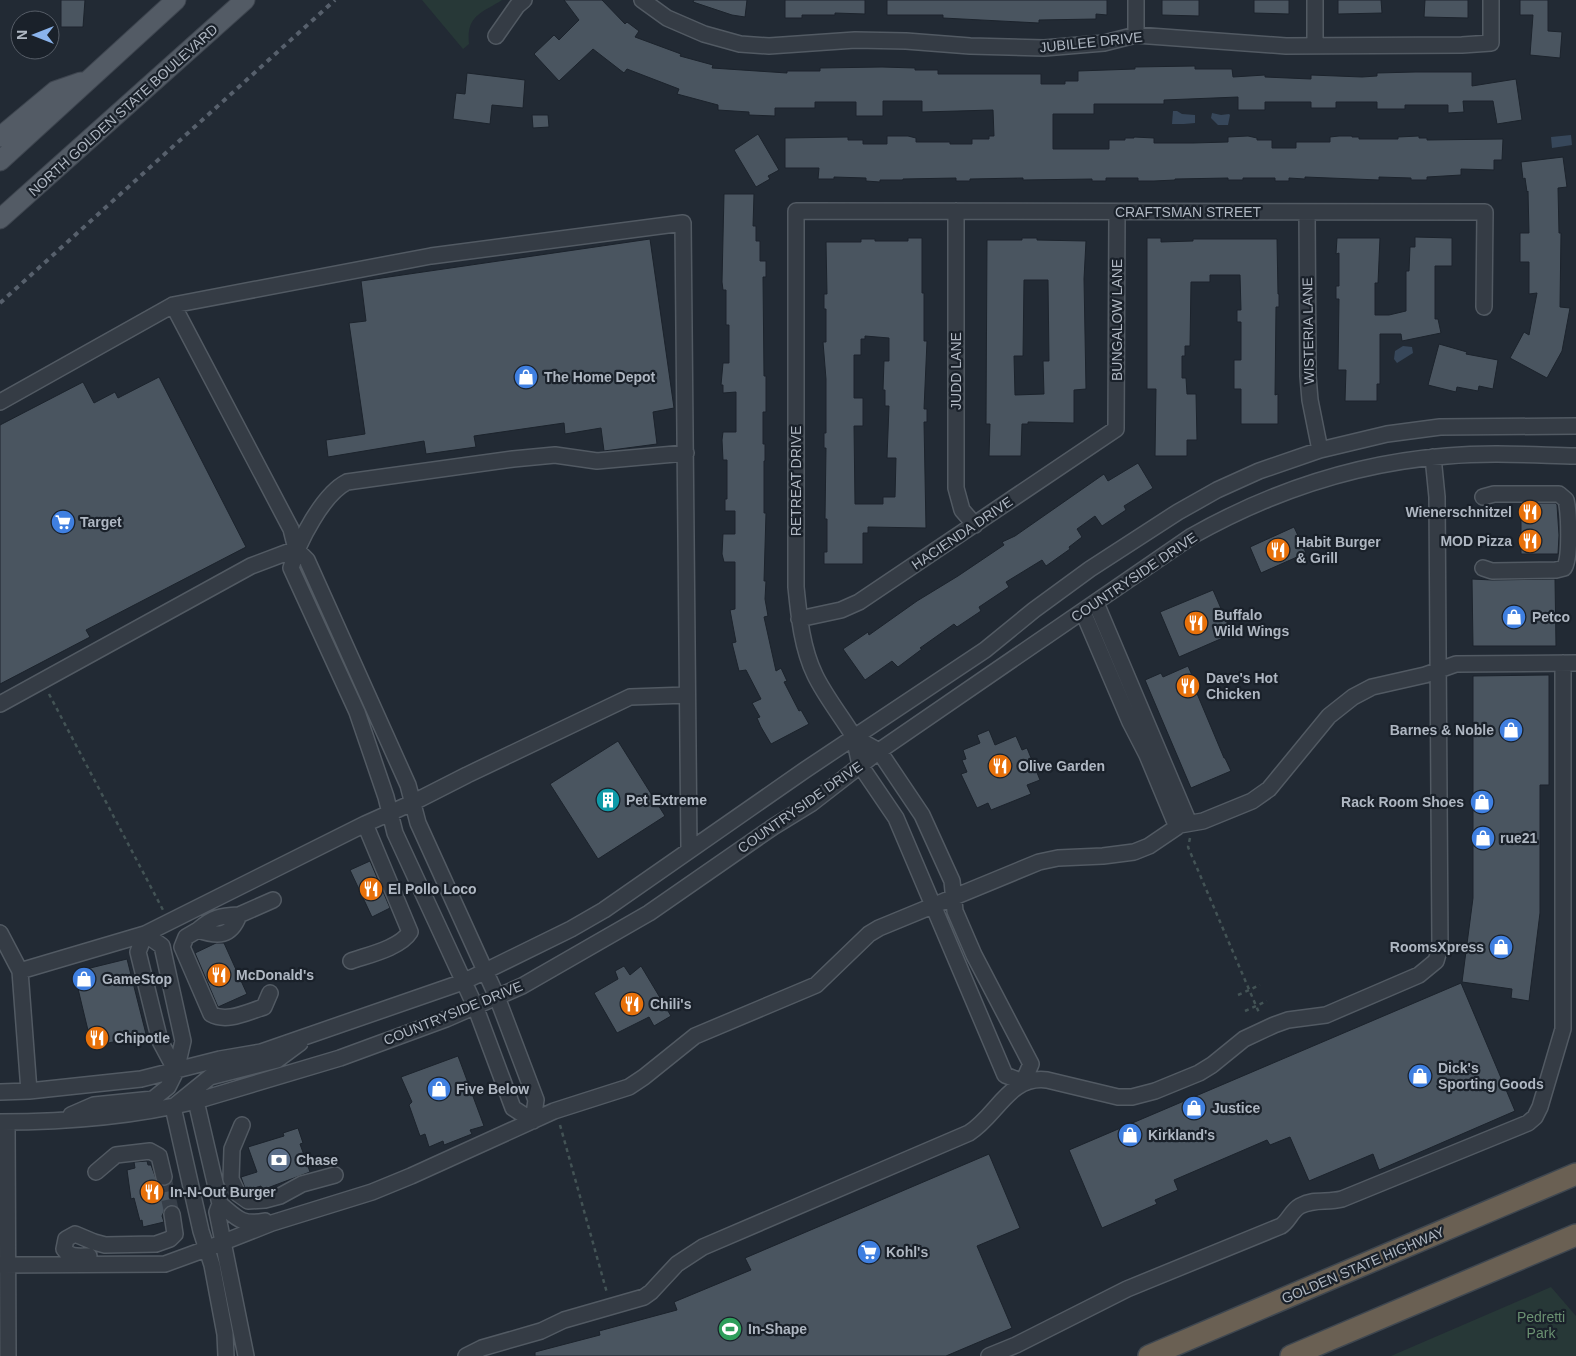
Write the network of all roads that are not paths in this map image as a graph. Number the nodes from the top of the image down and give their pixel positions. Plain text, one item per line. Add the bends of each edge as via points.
1 (176, 0) edge
2 (245, 0) edge
3 (524, 0) edge
4 (642, 0) edge
5 (1136, 0) edge
6 (1315, 0) edge
7 (1491, 0) edge
8 (1136, 35) junction
9 (496, 36) dead end
10 (1315, 45) junction
11 (87, 80) junction
12 (0, 137) edge
13 (0, 161) edge
14 (796, 211) joint
15 (956, 211) junction
16 (1117, 212) junction
17 (1307, 212) junction
18 (0, 219) edge
19 (173, 305) junction
20 (1484, 307) dead end
21 (0, 402) edge
22 (1576, 426) edge
23 (1116, 429) joint
24 (1320, 450) junction
25 (686, 453) junction
26 (1576, 456) edge
27 (1433, 457) junction
28 (1483, 497) dead end
29 (975, 525) junction
30 (296, 549) junction
31 (1484, 568) dead end
32 (1096, 603) junction
33 (1083, 612) junction
34 (799, 620) junction
35 (1569, 663) edge
36 (1438, 670) junction
37 (687, 695) junction
38 (0, 704) edge
39 (854, 737) junction
40 (879, 751) junction
41 (860, 765) junction
42 (412, 803) junction
43 (389, 813) junction
44 (365, 824) junction
45 (1186, 828) junction
46 (690, 850) junction
47 (954, 896) junction
48 (273, 900) dead end
49 (933, 905) junction
50 (0, 933) edge
51 (146, 934) junction
52 (350, 961) dead end
53 (20, 971) junction
54 (485, 972) junction
55 (463, 982) junction
56 (270, 993) dead end
57 (497, 997) junction
58 (475, 1006) junction
59 (309, 1036) junction
60 (176, 1070) junction
61 (1023, 1082) junction
62 (0, 1092) edge
63 (29, 1092) junction
64 (196, 1101) junction
65 (173, 1107) junction
66 (58, 1120) junction
67 (532, 1121) junction
68 (3, 1122) edge
69 (242, 1126) dead end
70 (96, 1172) dead end
71 (1576, 1174) edge
72 (335, 1175) dead end
73 (164, 1177) tunnel mouth
74 (220, 1204) junction
75 (172, 1214) tunnel mouth
76 (272, 1223) junction
77 (1576, 1235) edge
78 (224, 1242) junction
79 (206, 1249) junction
80 (4, 1265) edge
81 (137, 1265) junction
82 (8, 1356) edge
83 (226, 1356) edge
84 (246, 1356) edge
85 (466, 1356) edge
86 (989, 1356) edge
87 (1149, 1356) edge
88 (1291, 1356) edge

1 - 11 main road
2 - 18 main road, NORTH GOLDEN STATE BOULEVARD
3 - 9 street
4 - 8 street, JUBILEE DRIVE via 667,18 704,34 740,44 855,40 1044,48
5 - 8 street
6 - 10 street
7 - 10 street, JUBILEE DRIVE via 1491,43
8 - 10 street, JUBILEE DRIVE via 1286,46
11 - 12 main road via 55,90
11 - 13 main road
14 - 15 street, CRAFTSMAN STREET
14 - 34 street, RETREAT DRIVE via 796,588
15 - 16 street, CRAFTSMAN STREET
15 - 29 street, JUDD LANE via 956,488 962,510
16 - 17 street, CRAFTSMAN STREET
16 - 23 street, BUNGALOW LANE
17 - 20 street, CRAFTSMAN STREET via 1485,212
17 - 24 street, WISTERIA LANE via 1308,376
19 - 21 street
19 - 25 street via 431,256 683,224
19 - 30 street via 290,529
22 - 24 street, COUNTRYSIDE DRIVE via 1440,427 1388,434
23 - 29 street, HACIENDA DRIVE
24 - 39 street, COUNTRYSIDE DRIVE via 1258,471 1178,512 1034,610 985,650
25 - 30 street via 598,461 555,455 347,482 324,503
25 - 37 street
26 - 27 street, COUNTRYSIDE DRIVE
27 - 32 street, COUNTRYSIDE DRIVE via 1366,468 1301,485 1269,498 1192,536
27 - 36 street via 1437,497
28 - 31 street via 1494,494 1559,494 1566,500 1568,510 1568,560 1564,568 1492,571
29 - 34 street, HACIENDA DRIVE via 859,602
30 - 38 street via 251,566
30 - 42 street via 307,560 408,785
30 - 43 street via 291,568 357,712
32 - 33 street, COUNTRYSIDE DRIVE
32 - 45 street
33 - 40 street, COUNTRYSIDE DRIVE
33 - 45 street via 1130,722
34 - 39 street, RETREAT DRIVE via 815,675
35 - 36 street via 1464,664
35 - 86 street via 1563,1029 1535,1117 1528,1123 1342,1199 1318,1200 1301,1206 1281,1226 1127,1289
36 - 45 street via 1377,686 1353,697 1325,720 1262,795
36 - 61 street via 1440,947 1431,966 1412,978 1329,1014 1274,1025 1244,1039 1199,1073 1148,1094 1118,1097 1043,1080
37 - 42 street via 630,698
37 - 46 street
39 - 40 street
39 - 41 street
39 - 46 street, COUNTRYSIDE DRIVE
40 - 41 street, COUNTRYSIDE DRIVE
40 - 47 street via 926,822 952,881
41 - 49 street via 896,818
41 - 57 street, COUNTRYSIDE DRIVE via 812,802 649,913
42 - 43 street
42 - 54 street
43 - 44 street
43 - 55 street via 395,833
44 - 51 street
44 - 52 street via 410,932 405,940
45 - 47 street via 1134,852 1045,861
46 - 54 street, COUNTRYSIDE DRIVE via 604,910
47 - 49 street
47 - 61 street via 955,911 974,955 1031,1064
48 - 56 street via 239,915 235,926 223,934 213,935 198,930 186,937 182,947 211,1014 226,1019 264,1007
49 - 61 street via 1005,1075
49 - 67 street via 872,932 816,985 695,1036 629,1087
50 - 53 street
51 - 53 street
51 - 60 street via 138,952 160,1041
51 - 60 street via 162,946 183,1041
53 - 63 street
54 - 55 street, COUNTRYSIDE DRIVE
54 - 57 street
55 - 58 street
55 - 59 street, COUNTRYSIDE DRIVE
57 - 58 street, COUNTRYSIDE DRIVE
57 - 67 street via 536,1100
58 - 64 street, COUNTRYSIDE DRIVE via 340,1058
58 - 67 street via 513,1108
59 - 60 street, COUNTRYSIDE DRIVE via 262,1052
59 - 65 street via 277,1060 210,1077
60 - 63 street, COUNTRYSIDE DRIVE via 141,1079
60 - 66 street via 168,1087 153,1099 94,1105
61 - 85 street via 969,1133 703,1247 677,1264 644,1297 564,1320
62 - 63 street, COUNTRYSIDE DRIVE
64 - 65 street, COUNTRYSIDE DRIVE
64 - 74 street
65 - 66 street, COUNTRYSIDE DRIVE
65 - 79 street
66 - 68 street, COUNTRYSIDE DRIVE
67 - 76 street via 411,1176
68 - 80 street
69 - 72 street via 232,1149 232,1179 238,1194 248,1201 280,1196 302,1184
70 - 73 street via 116,1155 150,1151 159,1156
71 - 87 highway, GOLDEN STATE HIGHWAY
74 - 76 street via 239,1220
74 - 78 street via 217,1212
75 - 81 street via 175,1234 164,1242 101,1244 74,1234 64,1242 64,1248 72,1255 126,1255
76 - 78 street
77 - 88 highway
78 - 79 street
78 - 84 street
79 - 81 street via 165,1264
79 - 83 street via 225,1334
80 - 81 street
80 - 82 street

